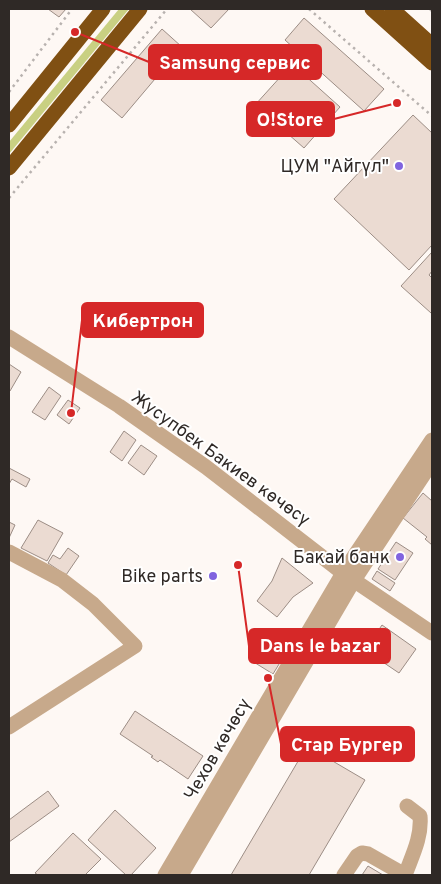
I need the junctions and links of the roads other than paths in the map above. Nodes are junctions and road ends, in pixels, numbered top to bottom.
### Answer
1 (103, 9) edge
2 (140, 9) edge
3 (372, 9) edge
4 (392, 9) edge
5 (432, 45) edge
6 (432, 63) edge
7 (9, 125) edge
8 (9, 168) edge
9 (9, 337) edge
10 (432, 440) edge
11 (432, 462) edge
12 (9, 552) edge
13 (352, 571) junction
14 (432, 633) edge
15 (9, 727) edge
16 (407, 806) dead end
17 (183, 868) edge
18 (344, 875) edge
19 (405, 875) edge

1 - 7 highway
2 - 8 highway
3 - 6 highway
4 - 5 highway
9 - 13 street, Жусупбек Бакиев көчөсү
10 - 13 street, Чехов көчөсү
11 - 13 street, Чехов көчөсү
12 - 15 street
13 - 14 street, Жусупбек Бакиев көчөсү
13 - 17 street, Чехов көчөсү
16 - 19 street
18 - 19 street

